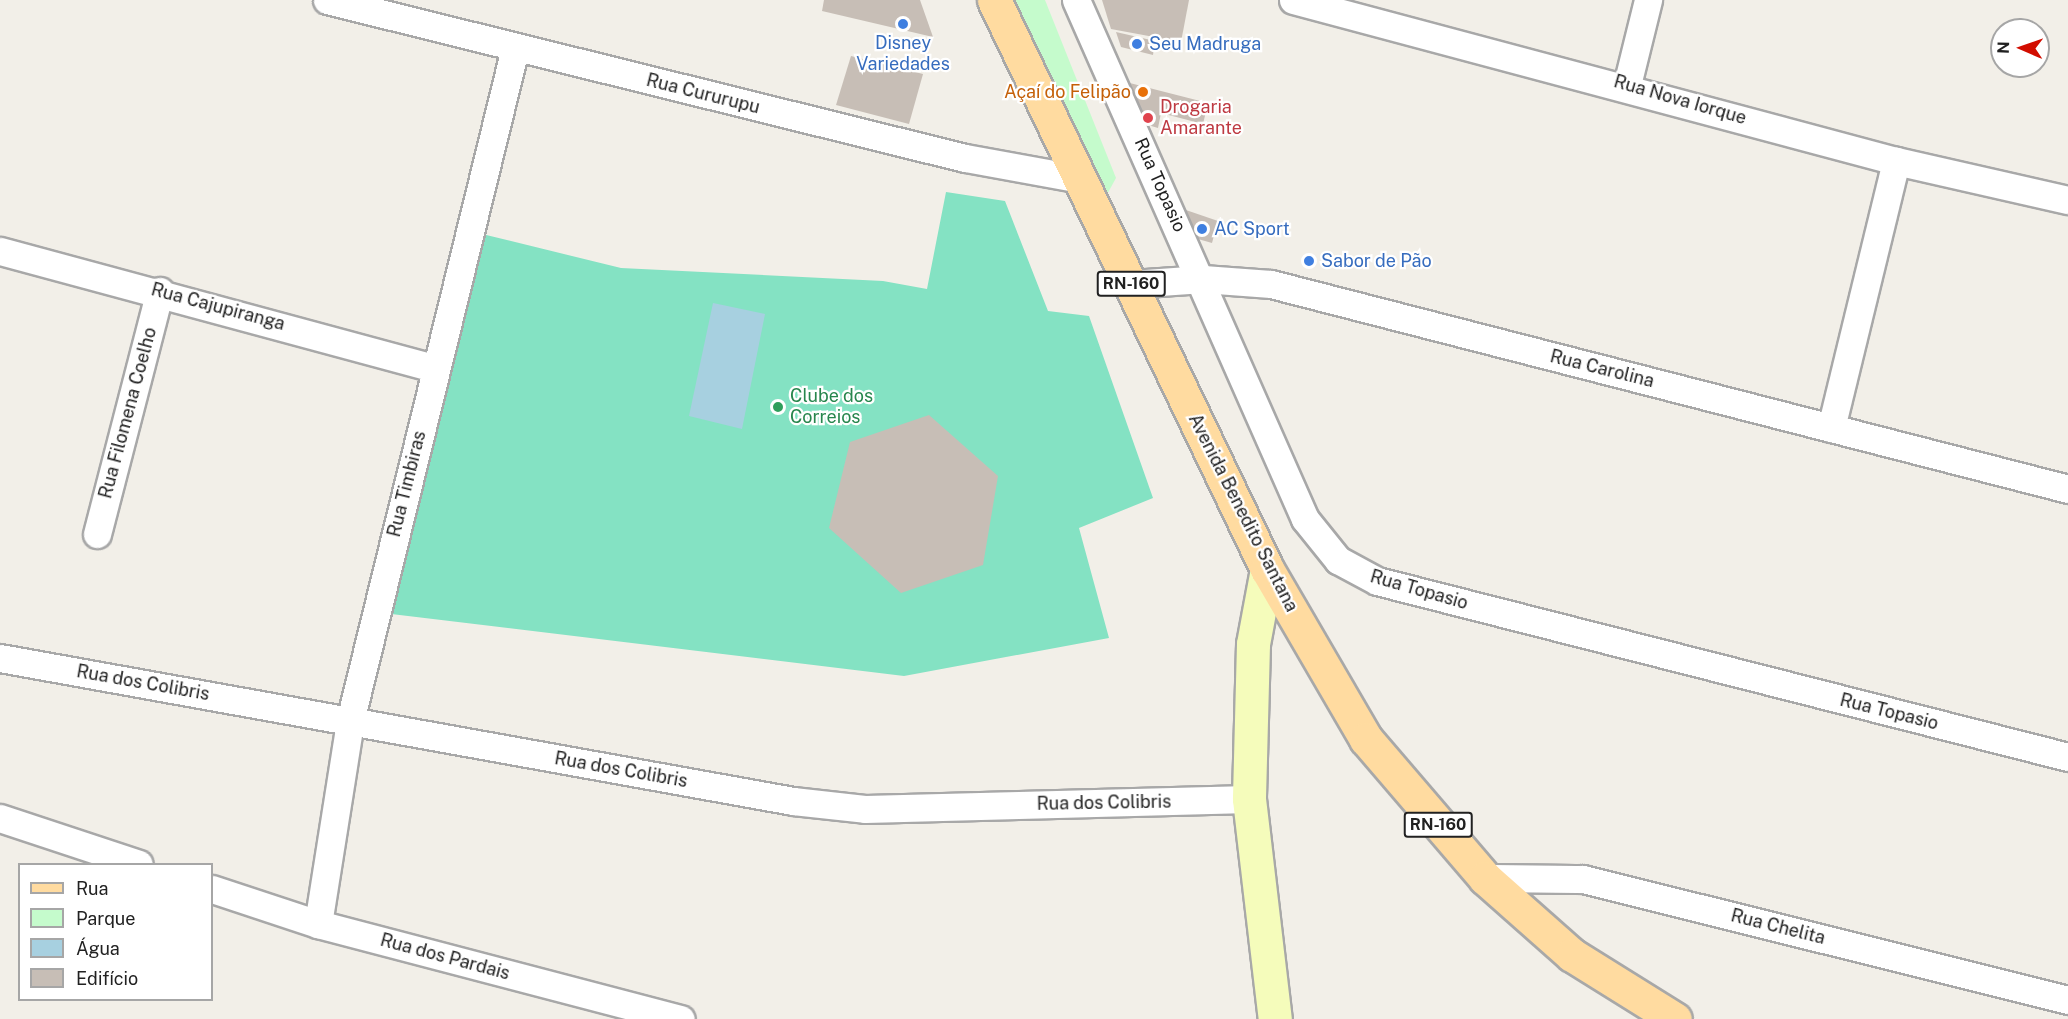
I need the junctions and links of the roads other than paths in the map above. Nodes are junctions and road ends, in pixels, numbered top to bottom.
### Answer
1 (327, 0) edge
2 (994, 0) edge
3 (1076, 0) edge
4 (1293, 0) edge
5 (1648, 0) edge
6 (515, 48) junction
7 (1627, 85) junction
8 (1896, 161) junction
9 (1082, 179) junction
10 (2068, 200) edge
11 (0, 250) edge
12 (1203, 279) junction
13 (1131, 284) junction
14 (160, 291) junction
15 (435, 368) junction
16 (1831, 428) junction
17 (2068, 489) edge
18 (96, 534) dead end
19 (1267, 569) junction
20 (0, 658) edge
21 (350, 720) junction
22 (2068, 758) edge
23 (1249, 799) junction
24 (0, 818) edge
25 (136, 863) edge
26 (1485, 878) junction
27 (213, 889) edge
28 (318, 924) junction
29 (2068, 1000) edge
30 (681, 1019) edge
31 (1275, 1019) edge
32 (1675, 1019) edge

1 - 6 street, Rua Cururupu
2 - 9 main road, Avenida Benedito Santana / RN-160
3 - 12 street, Rua Topasio
4 - 7 street, Rua Nova Iorque
5 - 7 street
6 - 9 street, Rua Cururupu
6 - 15 street, Rua Timbiras
7 - 8 street, Rua Nova Iorque
8 - 10 street, Rua Nova Iorque
8 - 16 street
9 - 13 main road, Avenida Benedito Santana / RN-160
11 - 14 street, Rua Cajupiranga
12 - 13 street, Rua Carolina
12 - 16 street, Rua Carolina
12 - 22 street, Rua Topasio
13 - 19 main road, Avenida Benedito Santana / RN-160
14 - 15 street, Rua Cajupiranga
14 - 18 street, Rua Filomena Coelho
15 - 21 street, Rua Timbiras
16 - 17 street, Rua Carolina
19 - 23 street
19 - 26 main road, Avenida Benedito Santana / RN-160
20 - 21 street, Rua dos Colibris
21 - 23 street, Rua dos Colibris
21 - 28 street, Rua Timbiras
23 - 31 street
24 - 25 street
26 - 29 street, Rua Chelita
26 - 32 main road, Avenida Benedito Santana / RN-160
27 - 28 street, Rua dos Pardais
28 - 30 street, Rua dos Pardais

